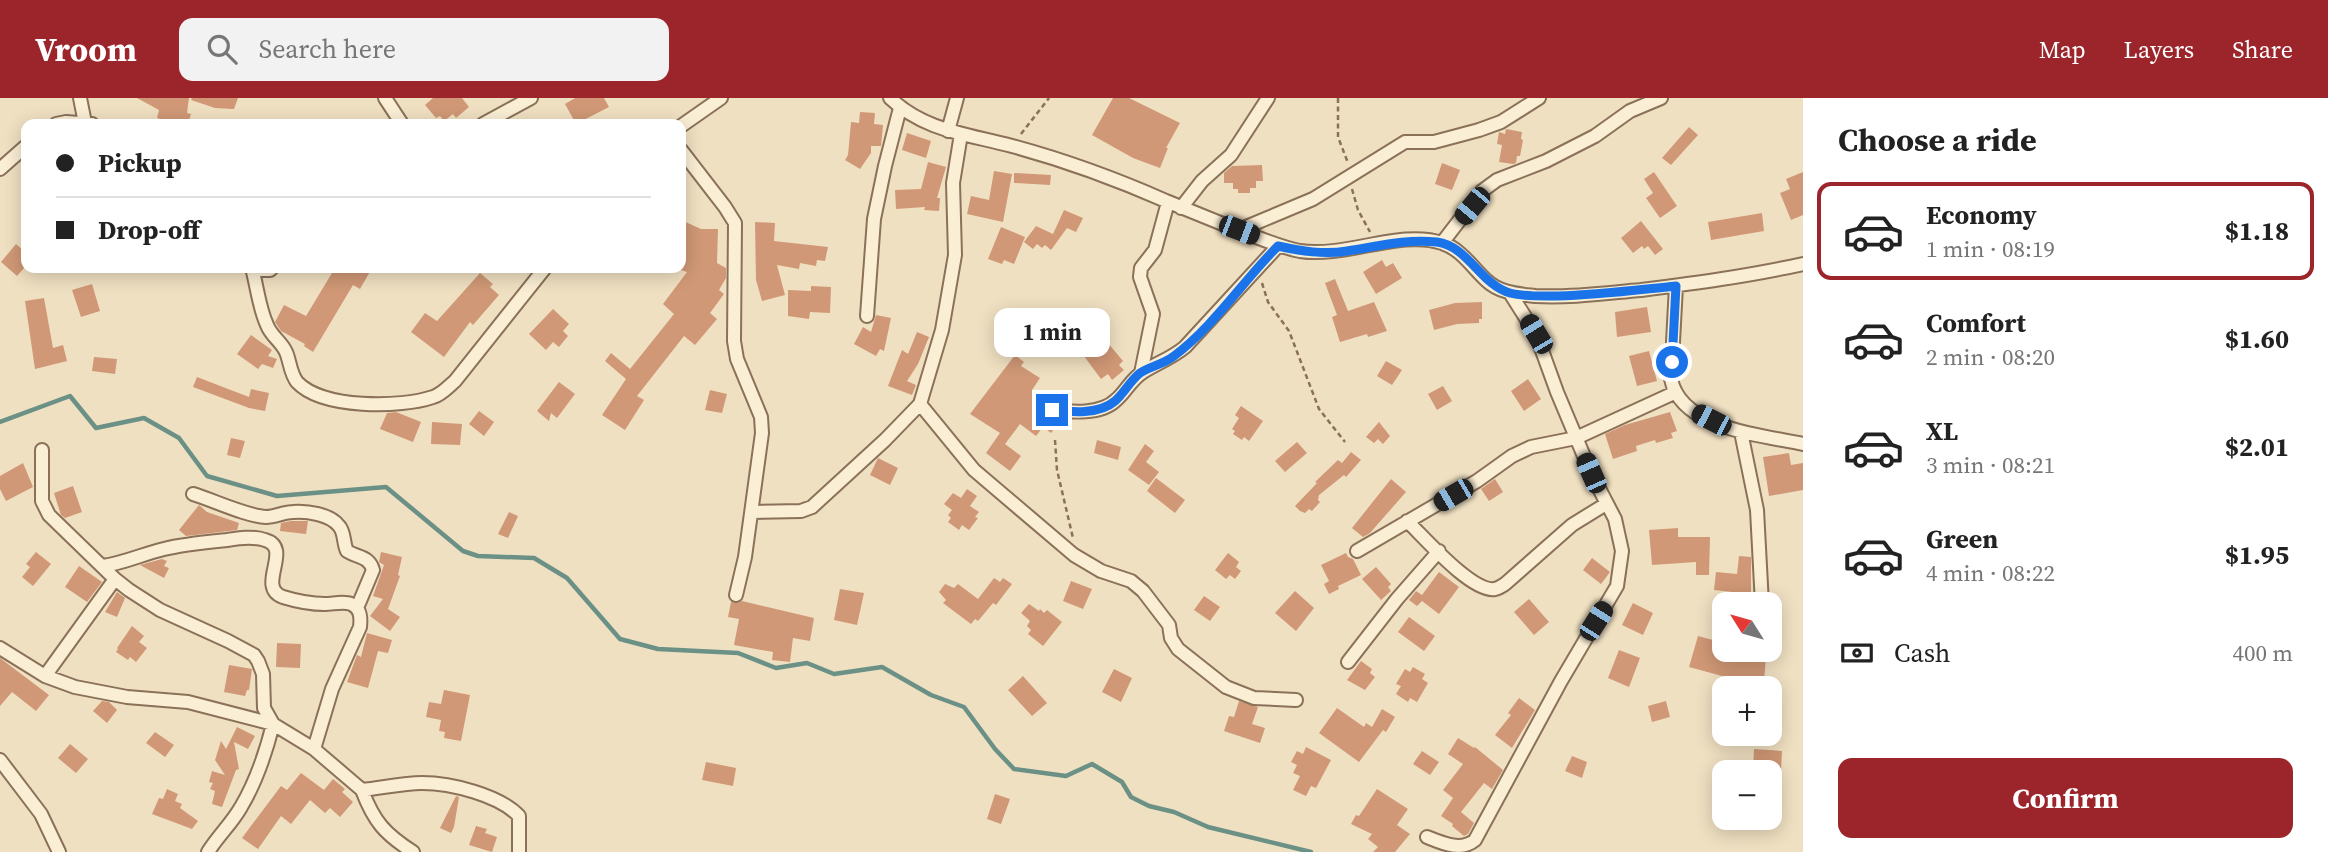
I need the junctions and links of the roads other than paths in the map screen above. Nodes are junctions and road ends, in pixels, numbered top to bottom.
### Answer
1 (80, 98) edge
2 (384, 98) edge
3 (531, 98) edge
4 (721, 98) edge
5 (890, 98) edge
6 (957, 98) edge
7 (1268, 98) edge
8 (1539, 98) edge
9 (1661, 98) edge
10 (900, 108) junction
11 (86, 119) edge
12 (399, 119) edge
13 (492, 119) edge
14 (686, 122) edge
15 (954, 132) junction
16 (21, 150) edge
17 (686, 156) edge
18 (0, 169) edge
19 (1175, 205) junction
20 (1239, 230) junction
21 (1442, 243) junction
22 (1278, 246) junction
23 (1803, 264) edge
24 (253, 273) edge
25 (541, 273) edge
26 (1676, 286) junction
27 (1510, 293) junction
28 (867, 316) dead end
29 (1141, 373) junction
30 (1674, 393) junction
31 (920, 404) junction
32 (1052, 410) dead end
33 (1741, 432) junction
34 (1576, 438) junction
35 (1803, 444) edge
36 (42, 450) dead end
37 (193, 494) dead end
38 (1606, 504) junction
39 (752, 512) junction
40 (1407, 521) junction
41 (1357, 551) dead end
42 (1438, 551) junction
43 (103, 566) junction
44 (115, 579) junction
45 (1761, 592) edge
46 (736, 595) dead end
47 (357, 608) junction
48 (0, 648) edge
49 (1348, 662) dead end
50 (45, 676) junction
51 (1296, 700) dead end
52 (273, 724) junction
53 (314, 749) junction
54 (0, 760) edge
55 (362, 790) junction
56 (1427, 837) dead end
57 (59, 852) edge
58 (208, 852) edge
59 (413, 852) edge
60 (519, 852) edge

1 - 11 street
2 - 12 street
3 - 13 street
4 - 14 street
5 - 10 street
6 - 15 street
7 - 19 street
8 - 20 street
9 - 21 street
10 - 15 street
10 - 28 street
15 - 19 street
15 - 31 street
16 - 18 street
17 - 39 street
19 - 20 street
19 - 29 street
20 - 22 street
21 - 22 street
21 - 27 street
22 - 29 street
23 - 26 street
24 - 25 street
26 - 27 street
26 - 30 street
27 - 34 street
29 - 32 street
30 - 33 street
30 - 34 street
31 - 39 street
31 - 51 street
33 - 35 street
33 - 45 street
34 - 38 street
34 - 40 street
36 - 43 street
37 - 47 street
38 - 42 street
38 - 56 street
39 - 46 street
40 - 41 street
40 - 42 street
42 - 49 street
43 - 44 street
43 - 47 street
44 - 50 street
44 - 52 street
47 - 53 street
48 - 50 street
50 - 52 street
52 - 53 street
52 - 58 street
53 - 55 street
54 - 57 street
55 - 59 street
55 - 60 street

